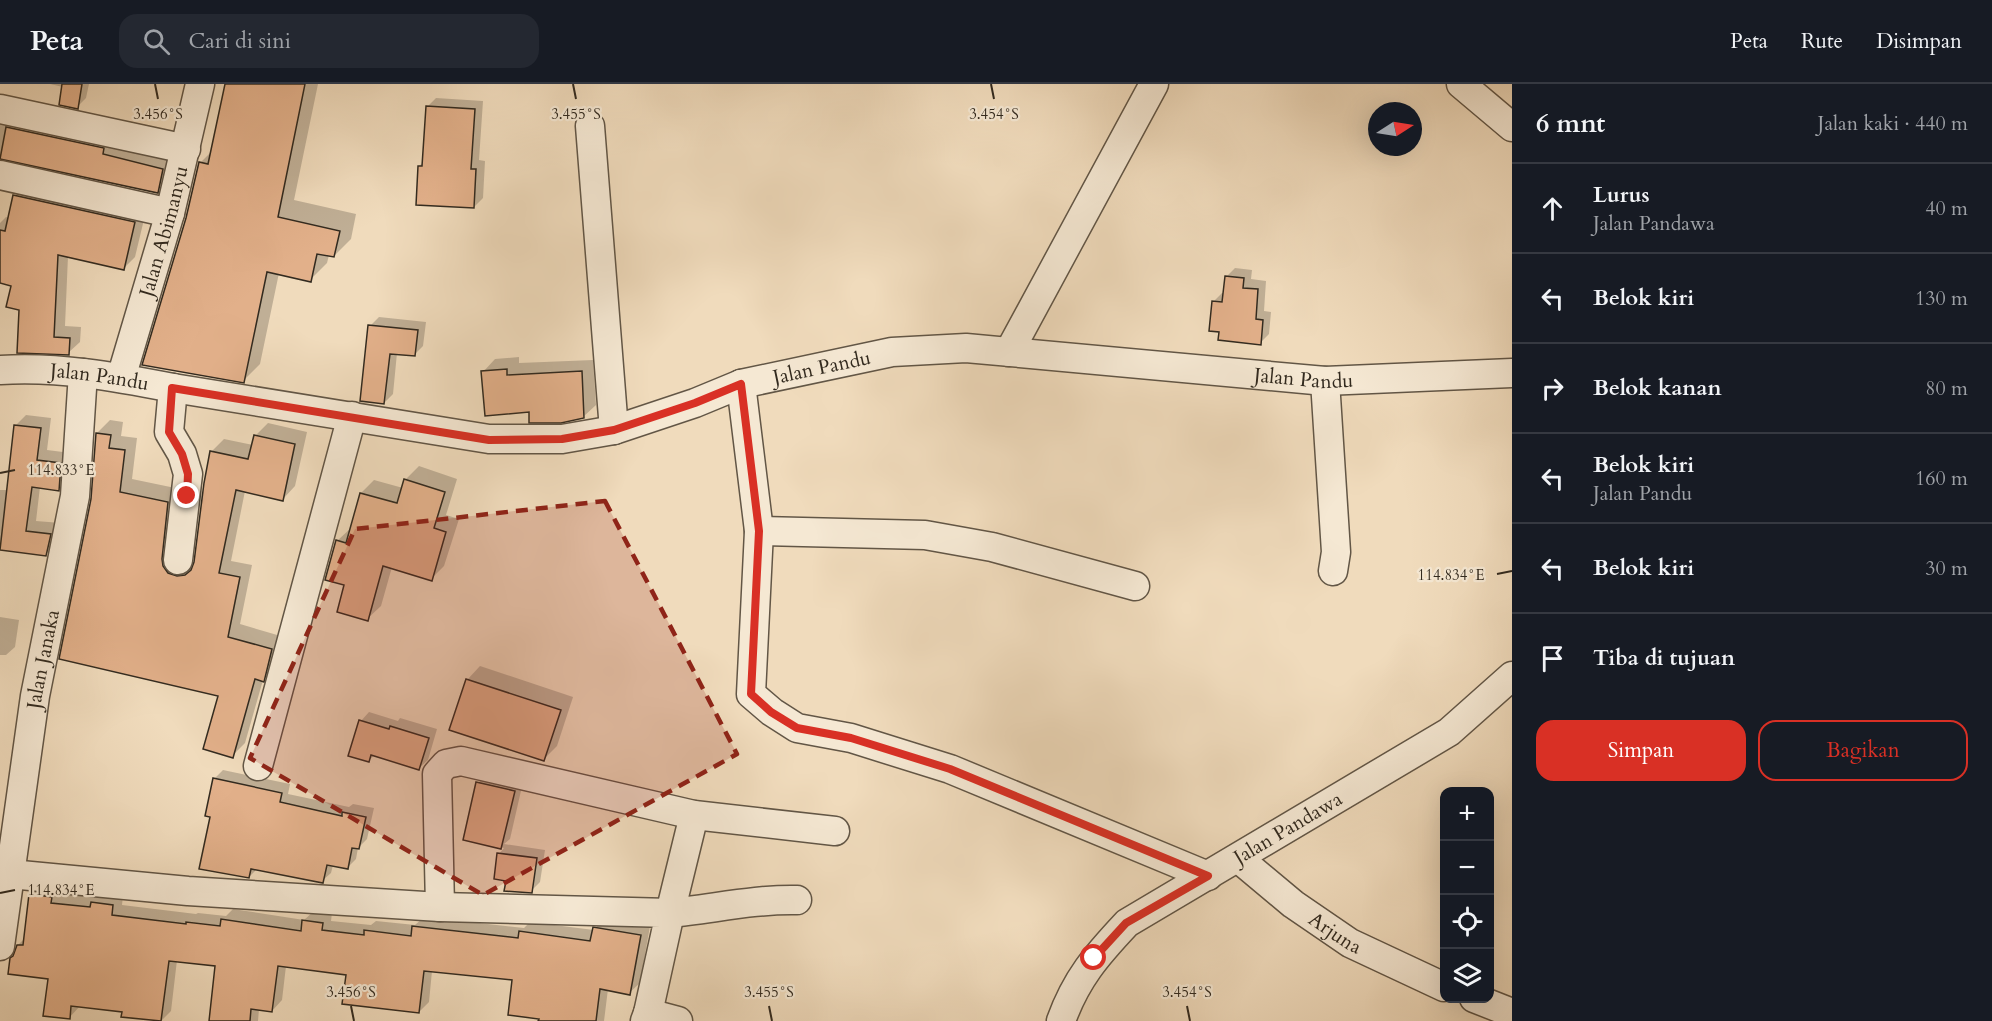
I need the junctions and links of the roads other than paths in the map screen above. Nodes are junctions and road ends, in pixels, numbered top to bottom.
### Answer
1 (201, 84) edge
2 (1154, 84) edge
3 (1461, 84) edge
4 (0, 109) edge
5 (590, 126) dead end
6 (1512, 127) edge
7 (186, 149) junction
8 (0, 175) edge
9 (170, 213) junction
10 (1009, 352) junction
11 (0, 370) edge
12 (83, 373) junction
13 (1512, 373) edge
14 (121, 378) junction
15 (1326, 381) junction
16 (741, 384) junction
17 (172, 388) junction
18 (351, 416) junction
19 (614, 430) junction
20 (759, 531) junction
21 (178, 560) dead end
22 (1333, 571) dead end
23 (1135, 586) dead end
24 (1512, 676) edge
25 (258, 766) dead end
26 (694, 815) junction
27 (835, 831) dead end
28 (1238, 858) junction
29 (10, 874) junction
30 (1208, 876) junction
31 (797, 900) dead end
32 (440, 907) junction
33 (670, 913) junction
34 (0, 946) edge
35 (1440, 985) edge
36 (1485, 1003) edge
37 (1512, 1013) edge
38 (646, 1017) edge
39 (678, 1021) edge
40 (1060, 1021) edge

1 - 7 street, Jalan Abimanyu
2 - 10 street
3 - 6 street
4 - 7 street
5 - 19 street
7 - 9 street, Jalan Abimanyu
8 - 9 street
9 - 14 street, Jalan Abimanyu
10 - 15 street, Jalan Pandu
10 - 16 street, Jalan Pandu
11 - 12 street, Jalan Pandu
12 - 14 street, Jalan Pandu
12 - 29 street, Jalan Janaka
13 - 15 street, Jalan Pandu
14 - 17 street, Jalan Pandu
15 - 22 street
16 - 19 street, Jalan Pandu
16 - 20 street
17 - 18 street, Jalan Pandu
17 - 21 street
18 - 19 street, Jalan Pandu
18 - 25 street
20 - 23 street
20 - 30 street
24 - 28 street, Jalan Pandawa
26 - 27 street
26 - 32 street
26 - 33 street
28 - 30 street, Jalan Pandawa
28 - 35 street, Arjuna
29 - 32 street
29 - 34 street, Jalan Janaka
30 - 40 street, Jalan Pandawa
31 - 33 street
32 - 33 street
33 - 38 street
36 - 37 street
38 - 39 street

